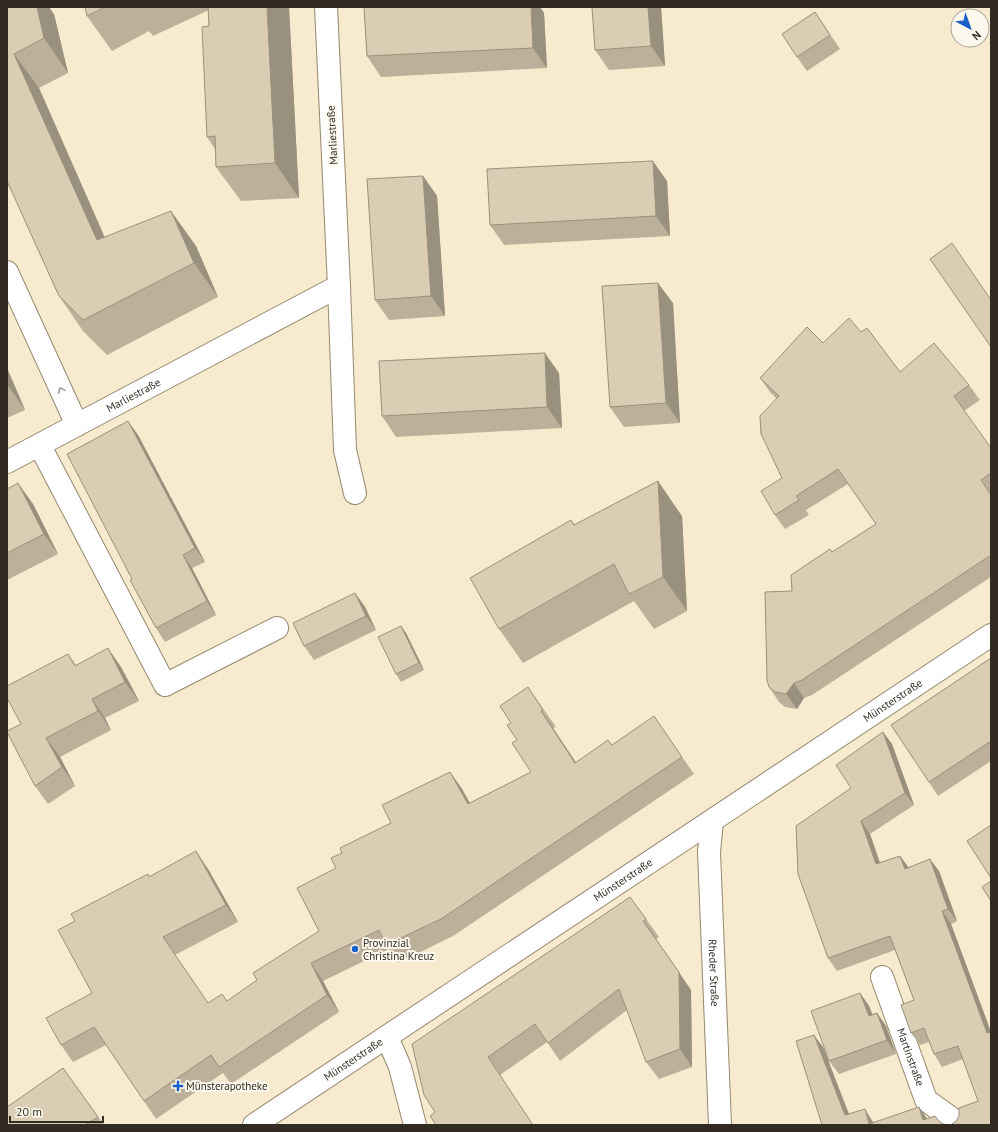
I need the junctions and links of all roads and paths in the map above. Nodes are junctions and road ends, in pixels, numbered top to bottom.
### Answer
1 (326, 7) edge
2 (7, 272) edge
3 (339, 286) junction
4 (77, 426) junction
5 (40, 446) junction
6 (7, 462) edge
7 (355, 493) dead end
8 (277, 628) dead end
9 (991, 635) edge
10 (712, 821) junction
11 (882, 977) dead end
12 (387, 1037) junction
13 (254, 1125) edge
14 (415, 1125) edge
15 (720, 1125) edge
16 (956, 1125) edge

1 - 3 street, Marliestraße
4 -> 2 street
3 - 4 street, Marliestraße
3 - 7 street, Marliestraße
4 - 5 street, Marliestraße
5 - 6 street, Marliestraße
5 - 8 street
9 - 10 street, Münsterstraße
10 - 12 street, Münsterstraße
10 - 15 street, Rheder Straße
11 - 16 street, Martinstraße
12 - 13 street, Münsterstraße
12 - 14 street

